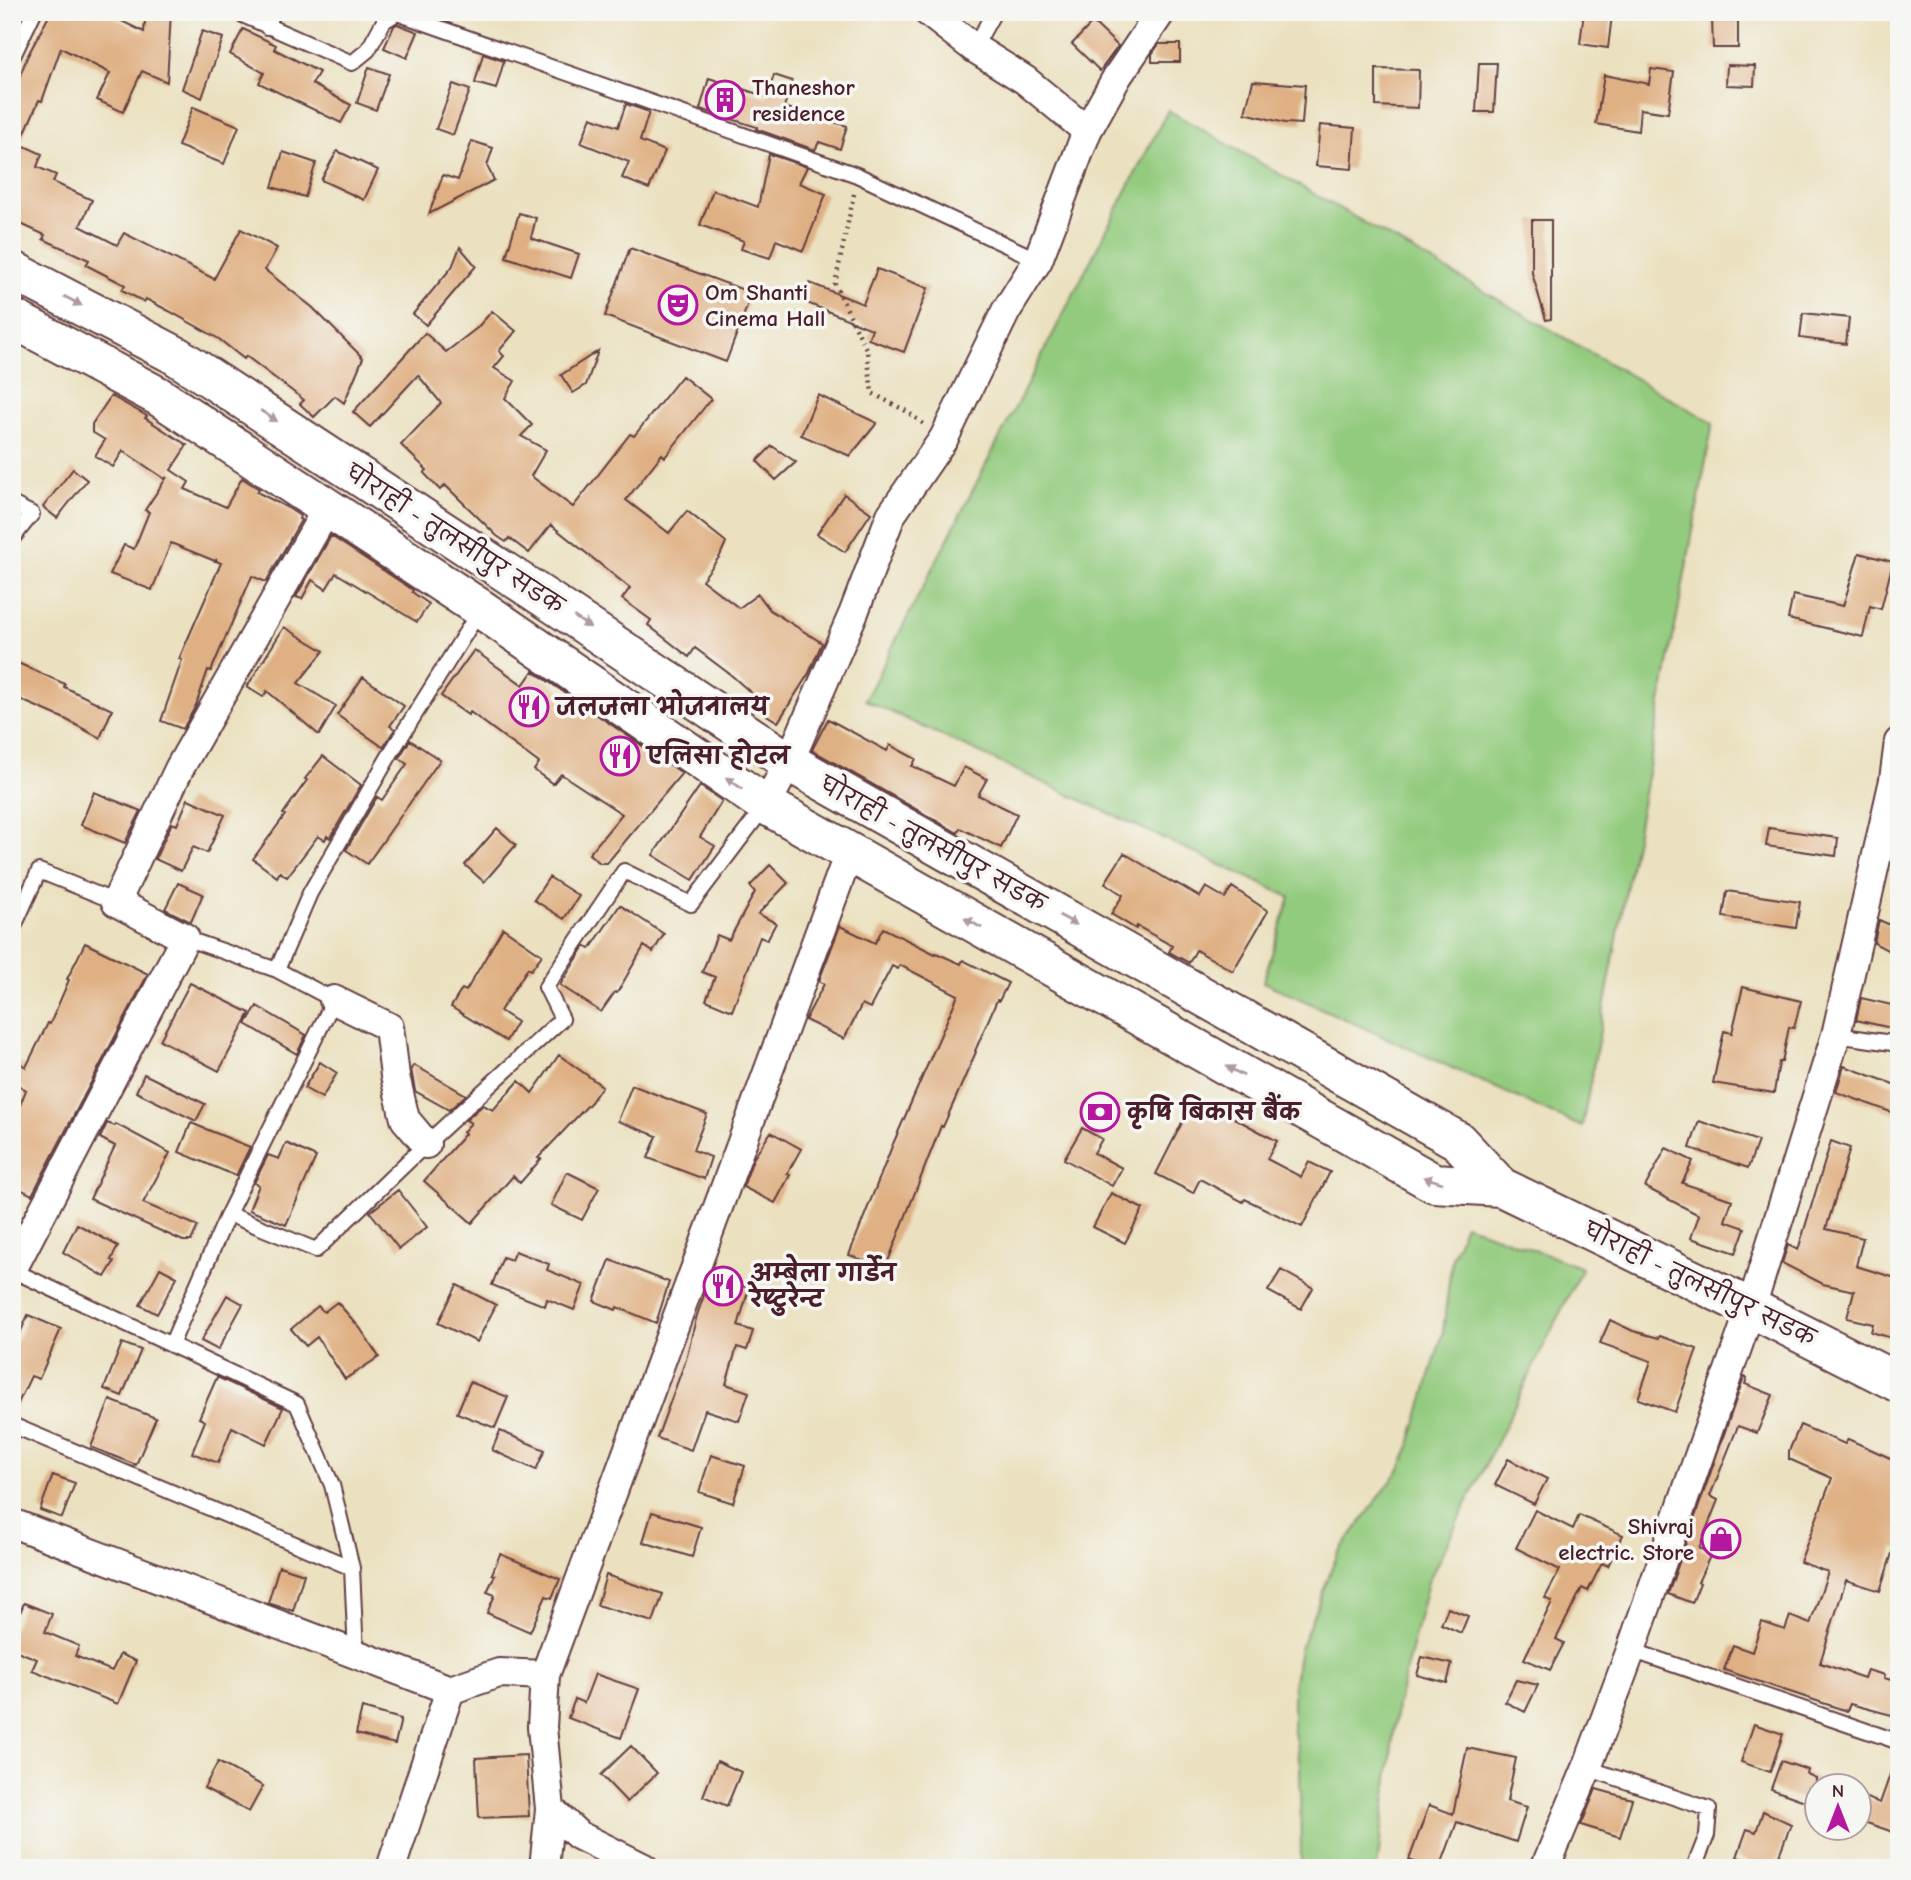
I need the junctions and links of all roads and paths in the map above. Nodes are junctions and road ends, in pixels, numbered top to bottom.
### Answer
1 (34, 12) edge
2 (236, 12) edge
3 (273, 12) edge
4 (928, 12) edge
5 (994, 12) edge
6 (1161, 12) edge
7 (267, 27) junction
8 (974, 48) junction
9 (12, 58) edge
10 (1087, 131) junction
11 (857, 176) junction
12 (1038, 260) junction
13 (12, 270) edge
14 (12, 318) edge
15 (944, 438) junction
16 (12, 504) edge
17 (328, 507) junction
18 (12, 539) edge
19 (481, 609) junction
20 (1899, 742) edge
21 (789, 762) junction
22 (766, 805) junction
23 (849, 853) junction
24 (116, 902) junction
25 (12, 931) edge
26 (185, 938) junction
27 (277, 970) junction
28 (334, 1000) junction
29 (1836, 1035) junction
30 (1899, 1044) edge
31 (426, 1144) junction
32 (1501, 1187) junction
33 (228, 1214) junction
34 (12, 1270) edge
35 (1751, 1308) junction
36 (171, 1345) junction
37 (1899, 1382) edge
38 (12, 1425) edge
39 (12, 1523) edge
40 (352, 1568) junction
41 (1631, 1650) junction
42 (356, 1654) junction
43 (545, 1675) junction
44 (450, 1690) junction
45 (1899, 1742) edge
46 (1587, 1768) junction
47 (550, 1809) junction
48 (391, 1868) edge
49 (544, 1868) edge
50 (644, 1868) edge
51 (1545, 1868) edge
52 (1695, 1868) edge

1 - 9 lane
2 - 7 lane
3 - 7 lane
4 - 8 street
5 - 8 lane
6 - 10 street
7 - 11 lane
8 - 10 street
10 - 12 street
11 - 12 lane
11 - 15 path
12 - 15 street
13 -> 21 main road, घोराही - तुलसीपुर सडक
14 - 17 main road, घोराही - तुलसीपुर सडक
15 - 21 street
16 - 18 lane
17 - 19 main road, घोराही - तुलसीपुर सडक
17 - 24 street
22 -> 19 main road, घोराही - तुलसीपुर सडक
19 - 27 lane
20 - 29 street
21 - 22 street
21 -> 32 main road, घोराही - तुलसीपुर सडक
22 - 23 main road, घोराही - तुलसीपुर सडक
22 - 31 lane
32 -> 23 main road, घोराही - तुलसीपुर सडक
23 - 43 street
24 - 25 lane
24 - 26 street
26 - 27 lane
26 - 34 street
27 - 28 lane
28 - 31 street
28 - 33 lane
29 - 30 lane
29 - 35 street
31 - 33 lane
32 - 35 main road, घोराही - तुलसीपुर सडक
33 - 36 lane
34 - 36 lane
35 - 37 main road, घोराही - तुलसीपुर सडक
35 - 41 street
36 - 40 lane
38 - 40 lane
39 - 42 street
40 - 42 lane
41 - 45 lane
41 - 46 street
42 - 44 street
43 - 44 street
43 - 47 street
44 - 48 street
46 - 51 street
46 - 52 lane
47 - 49 street
47 - 50 street

